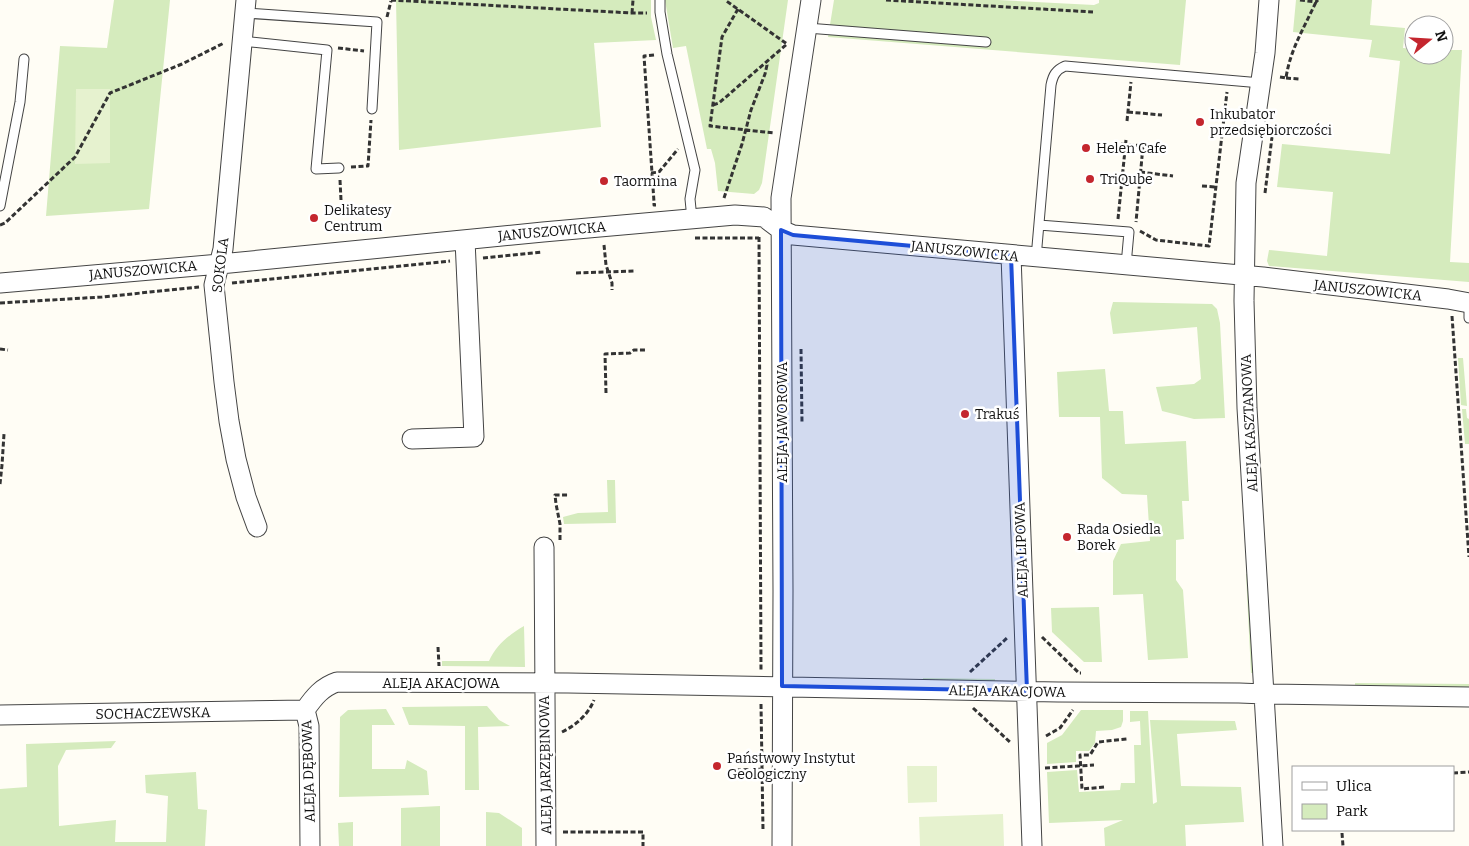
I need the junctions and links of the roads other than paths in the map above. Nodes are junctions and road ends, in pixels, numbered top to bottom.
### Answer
1 (660, 0) edge
2 (811, 0) edge
3 (1269, 0) edge
4 (245, 6) edge
5 (807, 28) junction
6 (242, 42) junction
7 (986, 42) dead end
8 (24, 58) dead end
9 (1270, 84) junction
10 (372, 109) road end
11 (339, 168) road end
12 (0, 206) edge
13 (692, 218) junction
14 (1039, 225) junction
15 (781, 230) junction
16 (465, 240) junction
17 (1012, 255) junction
18 (1036, 258) junction
19 (220, 264) junction
20 (1126, 265) junction
21 (1244, 276) junction
22 (0, 283) edge
23 (1469, 303) edge
24 (1469, 307) edge
25 (1469, 318) edge
26 (412, 439) dead end
27 (257, 527) dead end
28 (552, 547) road end
29 (337, 682) joint
30 (544, 683) junction
31 (782, 686) junction
32 (1026, 691) junction
33 (1264, 694) junction
34 (1469, 697) edge
35 (305, 710) junction
36 (0, 715) edge
37 (310, 846) edge
38 (546, 846) edge
39 (782, 846) edge
40 (1032, 846) edge
41 (1273, 846) edge

1 - 13 lane
2 - 5 street, ALEJA JAWOROWA
3 - 9 street, ALEJA KASZTANOWA
4 - 6 street, SOKOLA
4 - 10 lane
5 - 7 lane
5 - 15 street, ALEJA JAWOROWA
6 - 11 lane
6 - 19 street, SOKOLA
8 - 12 lane
9 - 14 lane
9 - 21 street, ALEJA KASZTANOWA
13 - 15 street, JANUSZOWICKA
13 - 16 street, JANUSZOWICKA
14 - 18 lane
14 - 20 lane
15 - 17 street, JANUSZOWICKA
15 - 31 street, ALEJA JAWOROWA
16 - 19 street, JANUSZOWICKA
16 - 26 street
17 - 18 street, JANUSZOWICKA
17 - 32 street, ALEJA LIPOWA
18 - 20 street, JANUSZOWICKA
19 - 22 street, JANUSZOWICKA
19 - 27 street, SOKOLA
20 - 21 street, JANUSZOWICKA
21 - 23 street, JANUSZOWICKA
21 - 33 street, ALEJA KASZTANOWA
24 - 25 lane
28 - 30 street
29 - 30 street, ALEJA AKACJOWA
29 - 35 street, ALEJA DĘBOWA
30 - 31 street, ALEJA AKACJOWA
30 - 38 street, ALEJA JARZĘBINOWA
31 - 32 street, ALEJA AKACJOWA
31 - 39 street, ALEJA JAWOROWA
32 - 33 street, ALEJA AKACJOWA
32 - 40 street, ALEJA LIPOWA
33 - 34 street, ALEJA AKACJOWA
33 - 41 street, ALEJA KASZTANOWA
35 - 36 street, SOCHACZEWSKA
35 - 37 street, ALEJA DĘBOWA

